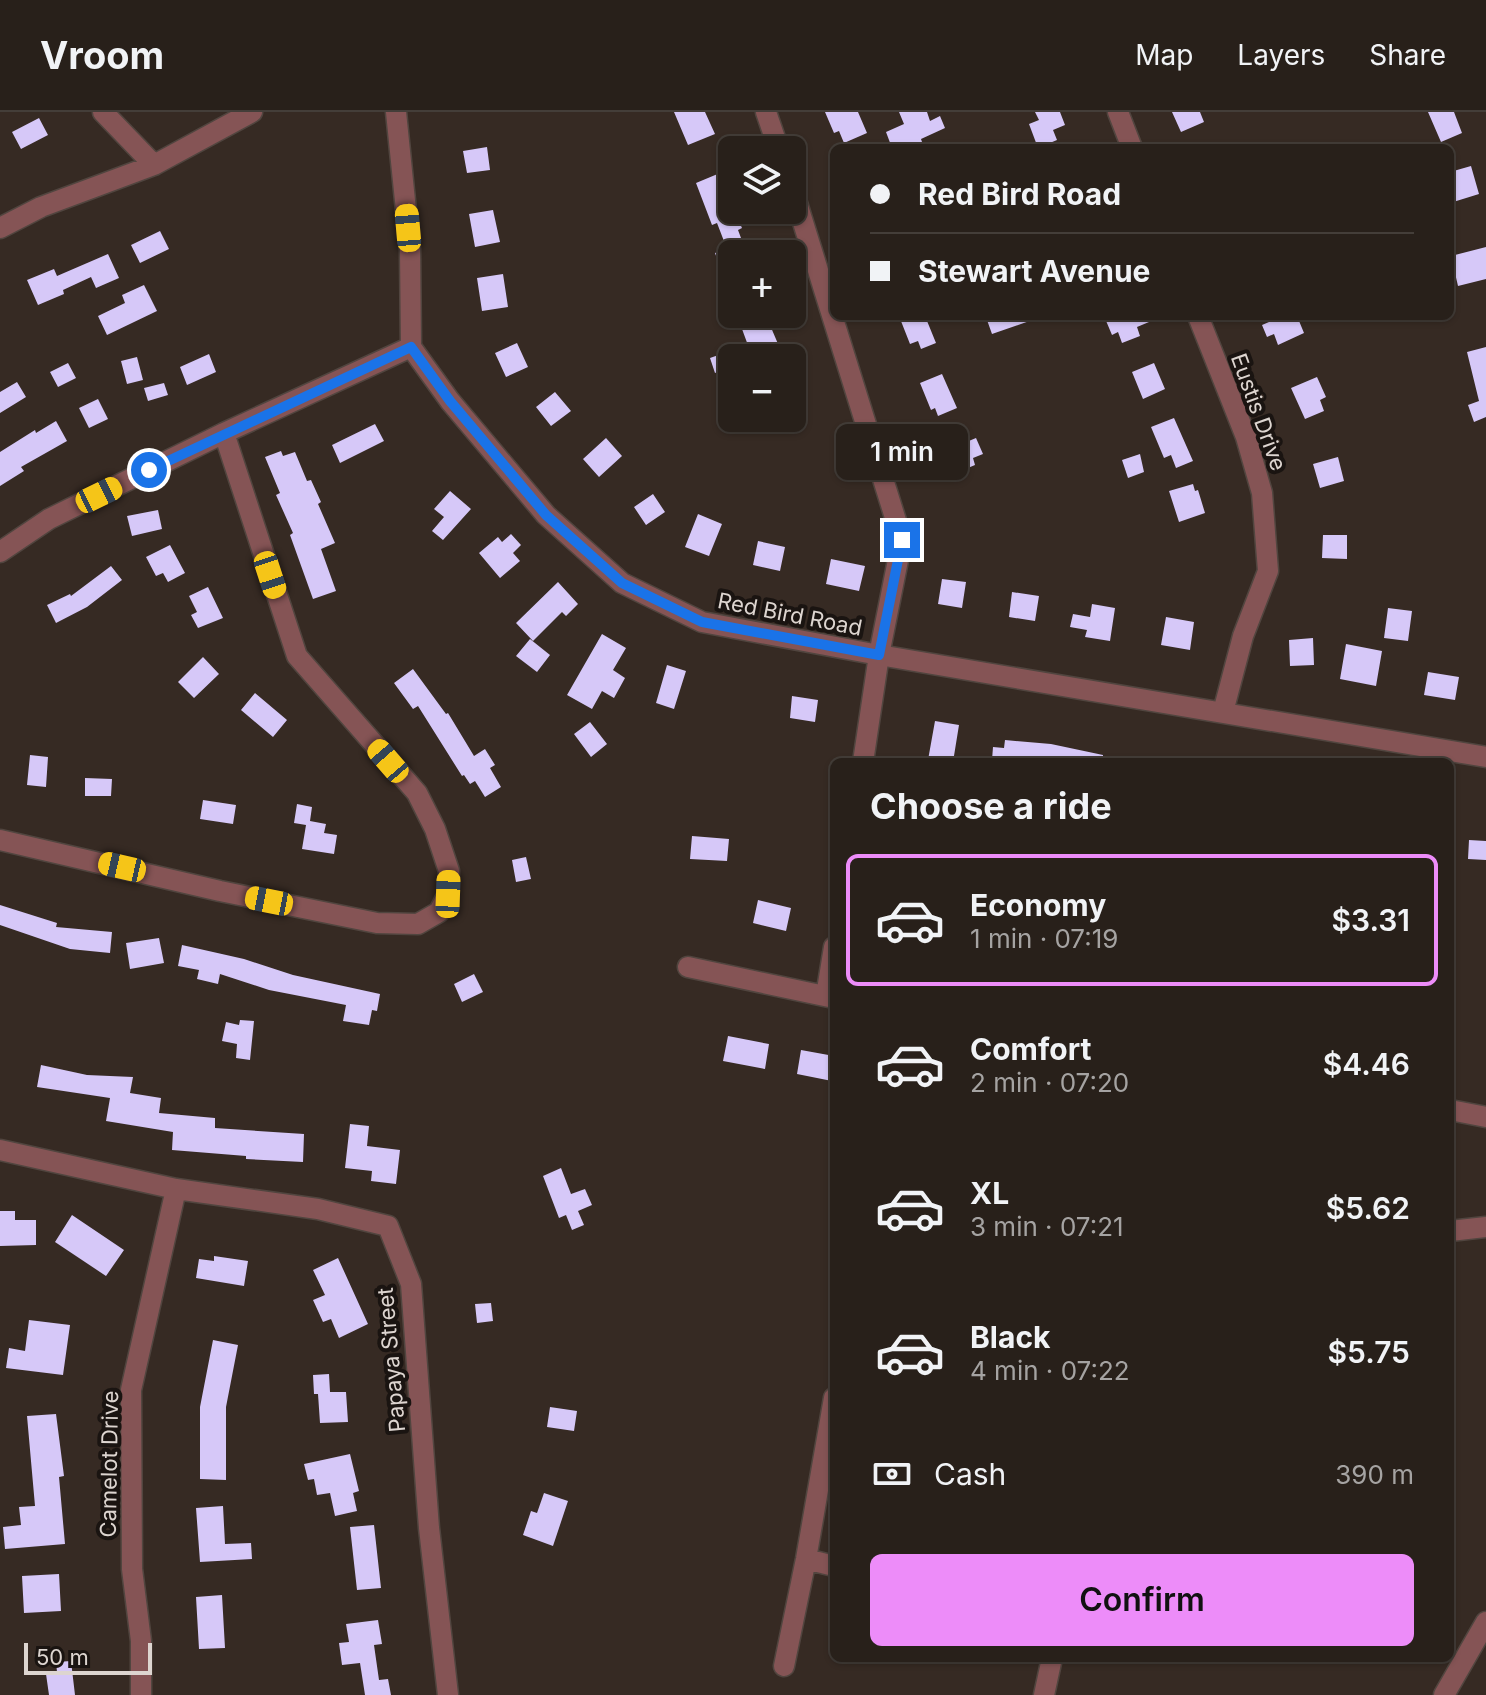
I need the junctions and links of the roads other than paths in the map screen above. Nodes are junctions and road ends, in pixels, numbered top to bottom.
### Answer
1 (103, 112) edge
2 (252, 112) edge
3 (396, 112) edge
4 (766, 112) edge
5 (1118, 112) edge
6 (774, 136) edge
7 (1130, 144) edge
8 (154, 165) junction
9 (804, 224) edge
10 (0, 228) edge
11 (830, 309) edge
12 (833, 320) edge
13 (1200, 320) edge
14 (411, 347) junction
15 (224, 433) junction
16 (0, 552) edge
17 (879, 655) junction
18 (1223, 712) junction
19 (1486, 757) edge
20 (864, 758) edge
21 (0, 840) edge
22 (688, 967) dead end
23 (830, 997) edge
24 (1454, 1111) edge
25 (1486, 1117) edge
26 (0, 1150) edge
27 (176, 1189) junction
28 (1486, 1227) edge
29 (1454, 1230) edge
30 (830, 1421) edge
31 (806, 1559) junction
32 (830, 1565) edge
33 (1486, 1622) edge
34 (1051, 1662) edge
35 (784, 1666) dead end
36 (141, 1695) edge
37 (448, 1695) edge
38 (1044, 1695) edge
39 (1444, 1695) edge

1 - 8 street
2 - 8 street
3 - 14 street
4 - 6 street
5 - 7 street
8 - 10 street
9 - 11 street
12 - 17 street
13 - 18 street, Eustis Drive
14 - 15 street
14 - 17 street, Red Bird Road
15 - 16 street
15 - 21 street
17 - 18 street, Red Bird Road
17 - 20 street
18 - 19 street, Red Bird Road
22 - 23 street
24 - 25 street
26 - 27 street, Papaya Street
27 - 36 street, Camelot Drive
27 - 37 street, Papaya Street
28 - 29 street
30 - 31 street
31 - 32 street
31 - 35 street
33 - 39 street
34 - 38 street

